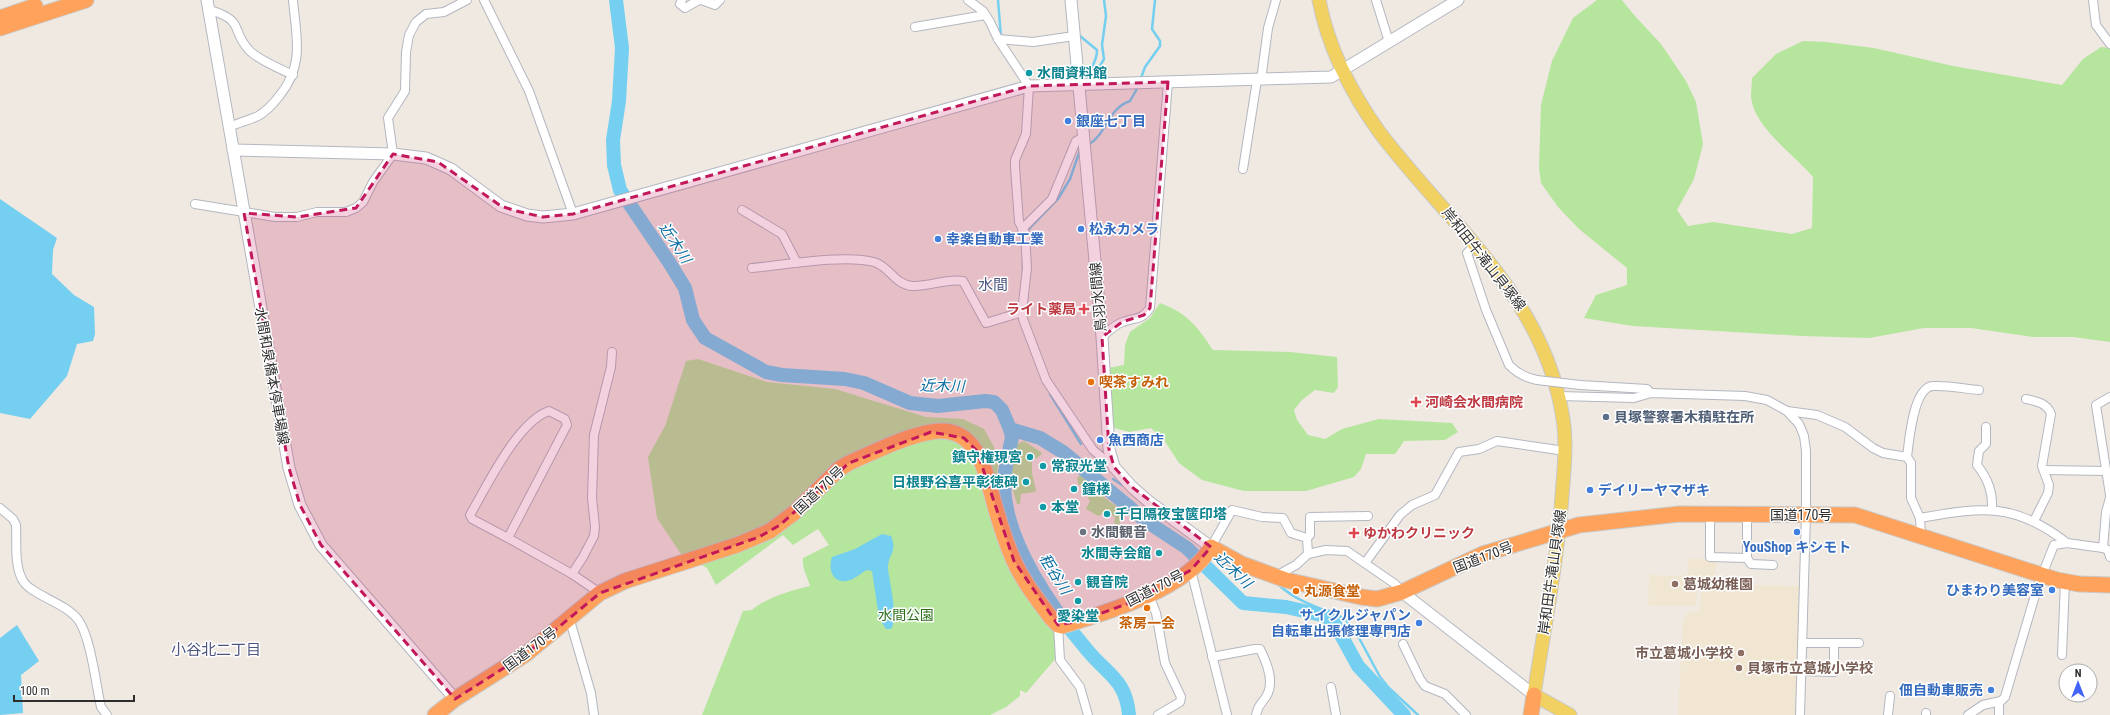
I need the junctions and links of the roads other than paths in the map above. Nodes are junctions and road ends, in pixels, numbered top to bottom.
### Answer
1 (55, 0) edge
2 (86, 0) edge
3 (293, 0) edge
4 (467, 0) edge
5 (484, 0) edge
6 (682, 0) edge
7 (700, 0) edge
8 (720, 0) edge
9 (968, 0) edge
10 (1071, 0) edge
11 (1276, 0) edge
12 (1319, 0) edge
13 (1376, 0) edge
14 (1458, 0) edge
15 (2092, 0) edge
16 (208, 5) edge
17 (985, 15) junction
18 (0, 18) edge
19 (915, 27) dead end
20 (0, 28) edge
21 (1074, 36) junction
22 (998, 39) junction
23 (1389, 42) junction
24 (2110, 44) edge
25 (1343, 71) junction
26 (293, 75) junction
27 (1259, 80) junction
28 (1168, 82) junction
29 (1079, 84) junction
30 (1029, 86) junction
31 (229, 127) junction
32 (1084, 137) junction
33 (234, 150) junction
34 (393, 154) junction
35 (1243, 169) dead end
36 (195, 204) dead end
37 (742, 210) dead end
38 (244, 213) junction
39 (573, 214) junction
40 (1022, 229) junction
41 (1475, 245) junction
42 (797, 263) junction
43 (752, 268) dead end
44 (1022, 312) junction
45 (1102, 337) junction
46 (612, 352) dead end
47 (1979, 390) dead end
48 (1651, 393) junction
49 (1559, 396) junction
50 (2110, 397) edge
51 (2026, 399) dead end
52 (1787, 411) junction
53 (1986, 427) dead end
54 (1565, 451) junction
55 (1907, 457) junction
56 (2107, 460) edge
57 (1114, 467) junction
58 (2044, 470) junction
59 (2106, 471) junction
60 (2110, 495) edge
61 (2110, 498) edge
62 (0, 508) edge
63 (1992, 510) junction
64 (1710, 514) junction
65 (1747, 514) junction
66 (1806, 515) junction
67 (1368, 516) dead end
68 (1920, 518) junction
69 (2034, 521) junction
70 (1559, 531) junction
71 (1921, 535) junction
72 (508, 538) junction
73 (1307, 538) junction
74 (2067, 543) junction
75 (2103, 548) junction
76 (1209, 550) junction
77 (1308, 554) junction
78 (1747, 558) junction
79 (2110, 558) edge
80 (1365, 563) junction
81 (1773, 565) dead end
82 (1193, 568) junction
83 (572, 574) junction
84 (2041, 575) junction
85 (1275, 577) junction
86 (2065, 582) junction
87 (2110, 585) edge
88 (600, 592) junction
89 (1402, 592) junction
90 (1149, 595) junction
91 (570, 617) junction
92 (1060, 626) junction
93 (1802, 642) junction
94 (1834, 643) junction
95 (1859, 643) dead end
96 (1403, 644) dead end
97 (2062, 655) dead end
98 (1212, 657) junction
99 (1801, 671) junction
100 (1331, 688) dead end
101 (1534, 695) junction
102 (1890, 696) dead end
103 (455, 699) junction
104 (1999, 702) junction
105 (107, 715) edge
106 (435, 715) edge
107 (594, 715) edge
108 (1088, 715) edge
109 (1158, 715) edge
110 (1227, 715) edge
111 (1256, 715) edge
112 (1336, 715) edge
113 (1466, 715) edge
114 (1530, 715) edge
115 (1570, 715) edge
116 (1800, 715) edge
117 (1888, 715) edge
118 (1968, 715) edge
119 (1999, 715) edge

1 - 18 highway
2 - 20 highway
3 - 26 street
4 - 34 street
5 - 39 street
6 - 7 street
7 - 8 street
9 - 17 street
10 - 21 street, 鳥羽水間線
11 - 27 street
12 - 25 main road, 岸和田牛滝山貝塚線
13 - 23 street
14 - 23 street
15 - 24 street
16 - 26 street
16 - 31 street, 水間和泉橋本停車場線
17 - 19 street
17 - 22 street
21 - 22 street
21 - 29 street, 鳥羽水間線
22 - 30 street
23 - 25 street
25 - 27 street
25 - 41 main road, 岸和田牛滝山貝塚線
26 - 31 street
27 - 28 street
27 - 35 street
28 - 29 street
28 - 45 street
29 - 30 street
29 - 32 street, 鳥羽水間線
30 - 39 street
30 - 40 street
31 - 33 street, 水間和泉橋本停車場線
32 - 40 street
32 - 45 street, 鳥羽水間線
33 - 34 street
33 - 38 street, 水間和泉橋本停車場線
34 - 38 street
34 - 39 street
36 - 38 street
37 - 42 street
38 - 103 street, 水間和泉橋本停車場線
40 - 44 street
41 - 48 street, bridge
41 - 49 main road, 岸和田牛滝山貝塚線
42 - 43 street
42 - 44 street
44 - 57 street
45 - 57 street, 鳥羽水間線
46 - 83 street
47 - 55 street
48 - 49 street
48 - 52 street
49 - 54 main road, 岸和田牛滝山貝塚線
50 - 56 street
51 - 58 street
52 - 55 street
52 - 66 street
53 - 63 street
54 - 70 main road, 岸和田牛滝山貝塚線
54 - 80 street
55 - 68 street
56 - 59 street
57 - 76 street, 鳥羽水間線
58 - 59 street
58 - 69 street
59 - 60 street
61 - 75 street
62 - 105 street
63 - 68 street
63 - 69 street
64 - 65 highway, 国道170号
64 - 70 highway, 国道170号
64 - 78 street
65 - 66 highway, 国道170号
65 - 78 street
66 - 71 highway, 国道170号
66 - 93 street
67 - 73 street
68 - 71 street
69 - 74 street
70 - 89 highway, 国道170号
70 - 101 main road, 岸和田牛滝山貝塚線
71 - 84 highway, 国道170号
72 - 72 street
72 - 83 street
73 - 76 street
73 - 77 street
74 - 75 street
74 - 84 street
75 - 79 street
76 - 82 highway, 国道170号
76 - 85 highway, 国道170号
77 - 80 street
77 - 85 street
78 - 81 street
80 - 89 street
82 - 90 highway, 国道170号
82 - 98 street
83 - 88 street
84 - 86 highway, 国道170号
84 - 104 street
85 - 89 highway, 国道170号
86 - 87 highway, 国道170号
86 - 97 street
88 - 91 highway, 国道170号
88 - 92 highway, 国道170号
89 - 101 street
90 - 92 highway, 国道170号
90 - 109 street
91 - 103 highway, 国道170号
91 - 107 street
92 - 108 street
93 - 94 street
93 - 99 street
94 - 95 street
94 - 99 street
96 - 113 street
98 - 110 street
98 - 111 street
99 - 116 street
100 - 112 street
101 - 114 highway
101 - 115 main road
102 - 117 street
103 - 106 highway, 国道170号
104 - 118 street
104 - 119 street

